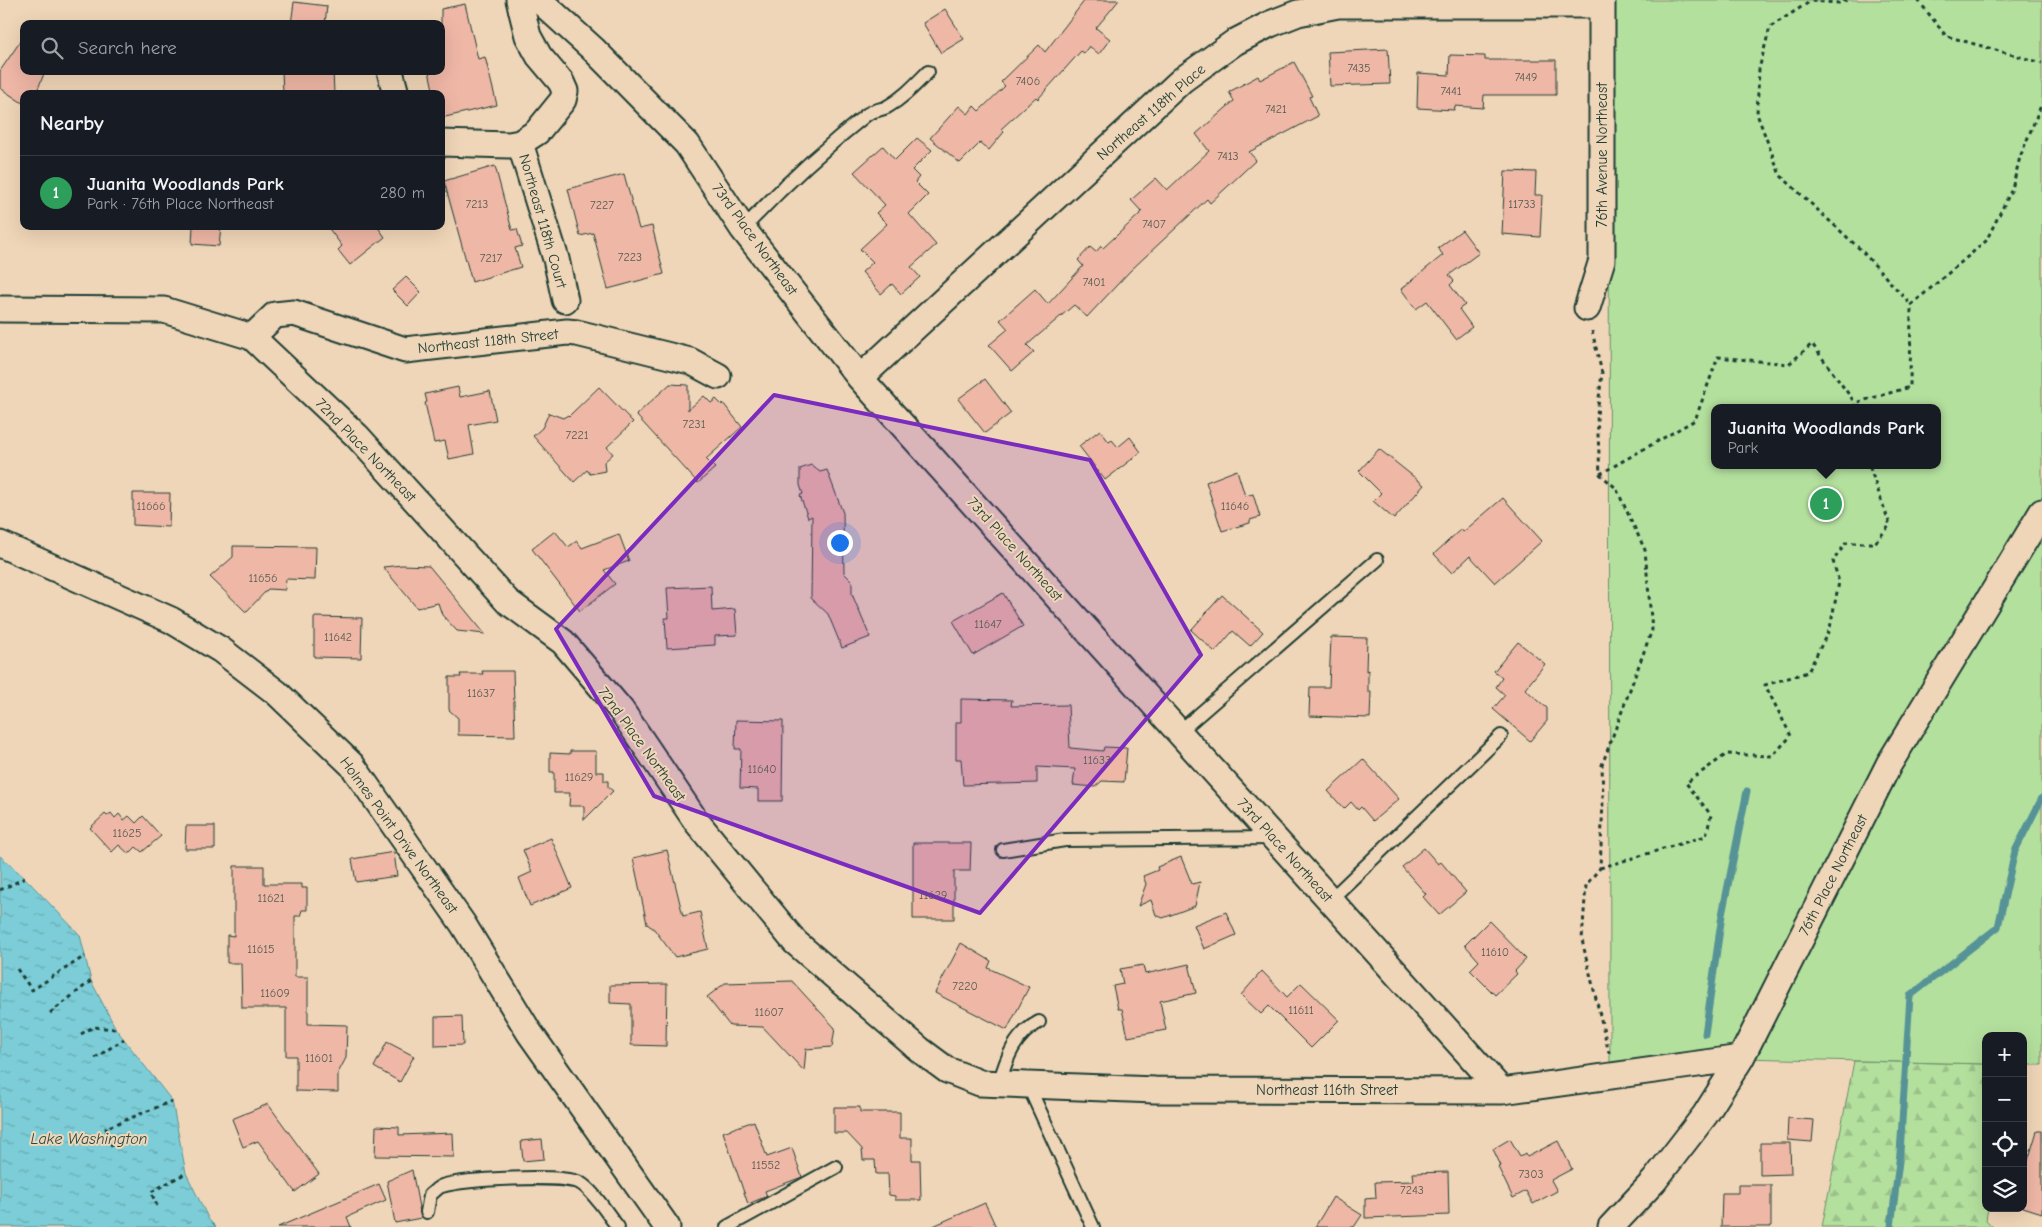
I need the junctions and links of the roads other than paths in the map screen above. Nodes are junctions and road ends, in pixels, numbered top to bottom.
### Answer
1 (519, 0) edge
2 (540, 0) edge
3 (1602, 3) edge
4 (928, 72) dead end
5 (391, 75) edge
6 (395, 90) edge
7 (445, 143) edge
8 (520, 143) junction
9 (744, 229) junction
10 (564, 300) dead end
11 (1587, 308) road end
12 (0, 309) edge
13 (252, 338) junction
14 (718, 376) dead end
15 (860, 378) junction
16 (2042, 512) edge
17 (0, 544) edge
18 (1377, 560) dead end
19 (1179, 732) junction
20 (1501, 736) dead end
21 (1275, 838) junction
22 (1003, 850) dead end
23 (1330, 900) junction
24 (1039, 1022) dead end
25 (920, 1050) joint
26 (1741, 1058) junction
27 (999, 1084) junction
28 (1028, 1085) junction
29 (1502, 1091) junction
30 (836, 1167) dead end
31 (427, 1212) dead end
32 (618, 1227) edge
33 (667, 1227) edge
34 (727, 1227) edge
35 (1093, 1227) edge
36 (1611, 1227) edge

1 - 8 street, Northeast 118th Court
2 - 9 street, 73rd Place Northeast
3 - 11 street, 76th Avenue Northeast
3 - 15 street, Northeast 118th Place
4 - 9 lane
5 - 6 street
7 - 8 street, Northeast 118th Court
8 - 10 street, Northeast 118th Court
9 - 15 street, 73rd Place Northeast
12 - 13 street
13 - 14 street, Northeast 118th Street
13 - 25 street, 72nd Place Northeast
15 - 19 street, 73rd Place Northeast
16 - 26 street, 76th Place Northeast
17 - 33 street, Holmes Point Drive Northeast
18 - 19 lane
19 - 21 street, 73rd Place Northeast
20 - 23 lane
21 - 22 lane
21 - 23 street, 73rd Place Northeast
23 - 29 street, 73rd Place Northeast
24 - 27 lane
25 - 27 street, Northeast 116th Street
26 - 29 street, Northeast 116th Street
26 - 36 street, 76th Place Northeast
27 - 28 street, Northeast 116th Street
28 - 29 street, Northeast 116th Street
28 - 35 lane
30 - 34 lane
31 - 32 lane

